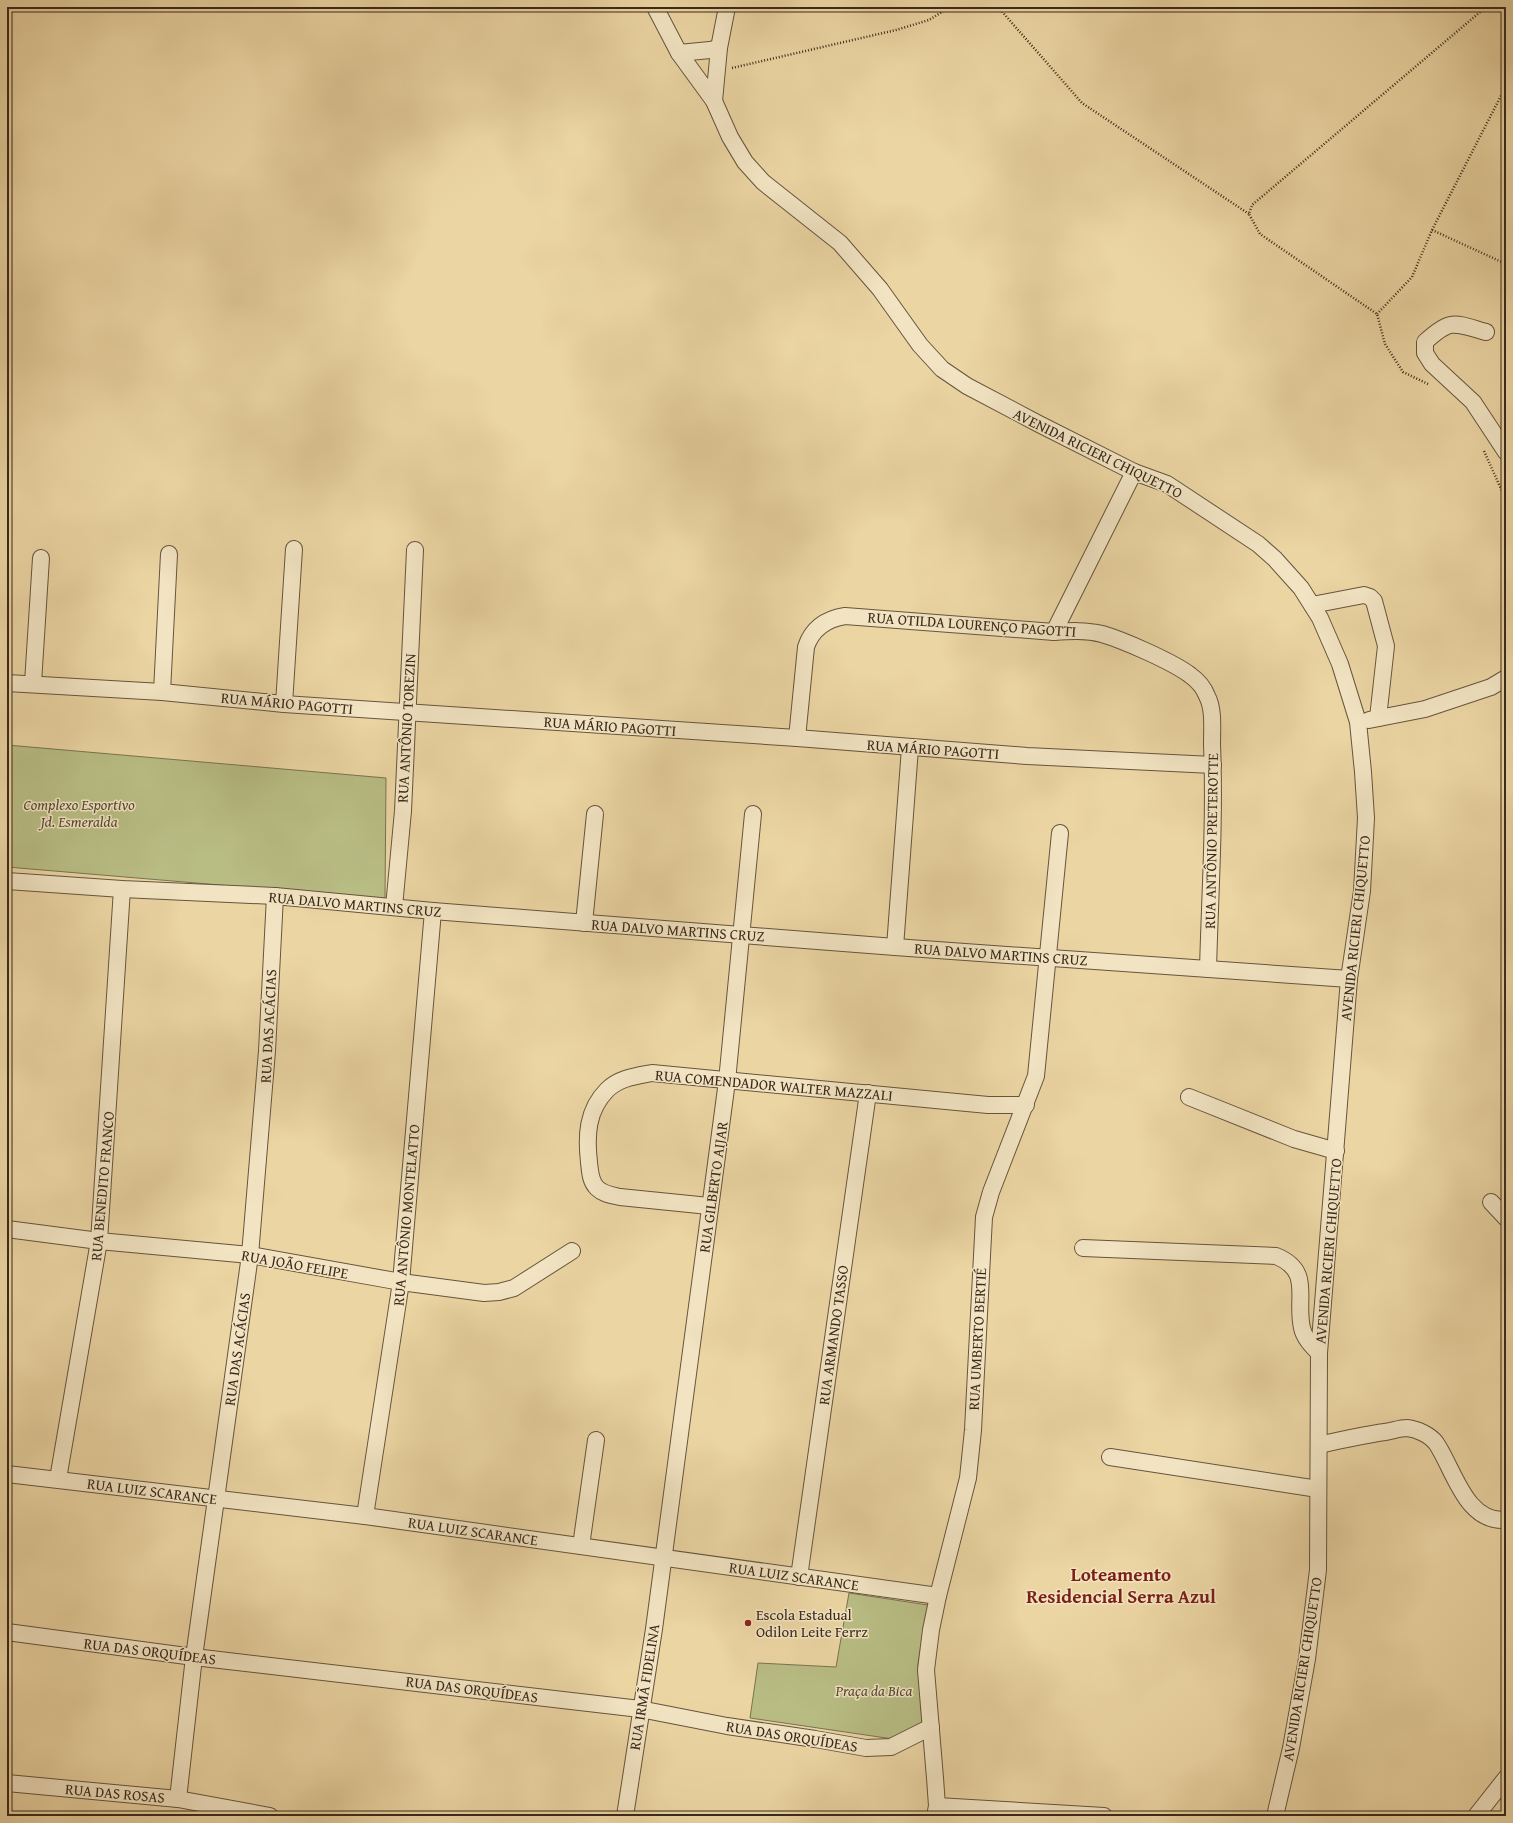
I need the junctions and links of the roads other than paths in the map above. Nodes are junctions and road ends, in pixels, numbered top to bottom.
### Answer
1 (654, 7) edge
2 (727, 7) edge
3 (719, 48) junction
4 (679, 53) junction
5 (714, 101) junction
6 (1486, 332) dead end
7 (1506, 452) edge
8 (1134, 472) junction
9 (294, 549) dead end
10 (414, 550) dead end
11 (169, 554) dead end
12 (42, 558) dead end
13 (1312, 605) junction
14 (1054, 632) junction
15 (1506, 678) edge
16 (7, 683) edge
17 (33, 683) junction
18 (162, 692) junction
19 (284, 704) junction
20 (406, 712) junction
21 (1211, 712) joint
22 (1378, 718) junction
23 (1358, 722) junction
24 (797, 738) junction
25 (910, 748) junction
26 (1213, 765) junction
27 (595, 814) dead end
28 (753, 814) dead end
29 (1060, 833) dead end
30 (7, 881) edge
31 (122, 889) junction
32 (275, 896) junction
33 (394, 907) junction
34 (432, 911) junction
35 (584, 923) junction
36 (741, 935) junction
37 (896, 947) junction
38 (1049, 957) junction
39 (1208, 969) junction
40 (1349, 979) junction
41 (727, 1081) junction
42 (868, 1093) junction
43 (1189, 1097) dead end
44 (1026, 1106) junction
45 (1336, 1151) junction
46 (1491, 1202) dead end
47 (710, 1206) junction
48 (1506, 1218) edge
49 (7, 1229) edge
50 (99, 1241) junction
51 (1084, 1248) dead end
52 (572, 1251) dead end
53 (250, 1255) junction
54 (401, 1282) junction
55 (1319, 1353) junction
56 (596, 1440) dead end
57 (1320, 1445) junction
58 (1110, 1457) dead end
59 (7, 1474) edge
60 (58, 1479) junction
61 (1318, 1489) junction
62 (216, 1498) junction
63 (365, 1516) junction
64 (1506, 1520) edge
65 (581, 1546) junction
66 (663, 1558) junction
67 (799, 1577) junction
68 (938, 1596) junction
69 (7, 1632) edge
70 (194, 1657) junction
71 (640, 1709) junction
72 (931, 1727) junction
73 (1506, 1778) edge
74 (7, 1783) edge
75 (178, 1799) junction
76 (936, 1811) edge
77 (270, 1816) edge
78 (625, 1816) edge
79 (1104, 1816) edge
80 (1275, 1816) edge
81 (1476, 1816) edge

1 - 4 street, AVENIDA RICIERI CHIQUETTO
2 - 3 street
3 - 4 street
3 - 5 street
4 - 5 street, AVENIDA RICIERI CHIQUETTO
5 - 8 street, AVENIDA RICIERI CHIQUETTO
6 - 7 street
8 - 13 street, AVENIDA RICIERI CHIQUETTO
8 - 14 street
9 - 19 street
10 - 20 street, RUA ANTÔNIO TOREZIN
11 - 18 street
12 - 17 street
13 - 22 street
13 - 23 street, AVENIDA RICIERI CHIQUETTO
14 - 21 street, RUA OTILDA LOURENÇO PAGOTTI
14 - 24 street, RUA OTILDA LOURENÇO PAGOTTI
15 - 22 street
16 - 17 street, RUA MÁRIO PAGOTTI
17 - 18 street, RUA MÁRIO PAGOTTI
18 - 19 street, RUA MÁRIO PAGOTTI
19 - 20 street, RUA MÁRIO PAGOTTI
20 - 24 street, RUA MÁRIO PAGOTTI
20 - 33 street, RUA ANTÔNIO TOREZIN
21 - 26 street, RUA ANTÔNIO PRETEROTTE
22 - 23 street
23 - 40 street, AVENIDA RICIERI CHIQUETTO
24 - 25 street, RUA MÁRIO PAGOTTI
25 - 26 street, RUA MÁRIO PAGOTTI
25 - 37 street
26 - 39 street, RUA ANTÔNIO PRETEROTTE
27 - 35 street
28 - 36 street, RUA GILBERTO AIJAR
29 - 38 street, RUA UMBERTO BERTIÉ
30 - 31 street, RUA DALVO MARTINS CRUZ
31 - 32 street, RUA DALVO MARTINS CRUZ
31 - 50 street, RUA BENEDITO FRANCO
32 - 33 street, RUA DALVO MARTINS CRUZ
32 - 53 street, RUA DAS ACÁCIAS
33 - 34 street, RUA DALVO MARTINS CRUZ
34 - 35 street, RUA DALVO MARTINS CRUZ
34 - 54 street, RUA ANTÔNIO MONTELATTO
35 - 36 street, RUA DALVO MARTINS CRUZ
36 - 37 street, RUA DALVO MARTINS CRUZ
36 - 41 street, RUA GILBERTO AIJAR
37 - 38 street, RUA DALVO MARTINS CRUZ
38 - 39 street, RUA DALVO MARTINS CRUZ
38 - 44 street, RUA UMBERTO BERTIÉ
39 - 40 street, RUA DALVO MARTINS CRUZ
40 - 45 street, AVENIDA RICIERI CHIQUETTO
41 - 42 street, RUA COMENDADOR WALTER MAZZALI
41 - 47 street, RUA GILBERTO AIJAR
41 - 47 street, RUA COMENDADOR WALTER MAZZALI
42 - 44 street, RUA COMENDADOR WALTER MAZZALI
42 - 67 street, RUA ARMANDO TASSO
43 - 45 street
44 - 68 street, RUA UMBERTO BERTIÉ
45 - 55 street, AVENIDA RICIERI CHIQUETTO
46 - 48 street
47 - 66 street, RUA GILBERTO AIJAR
49 - 50 street, RUA JOÃO FELIPE
50 - 53 street, RUA JOÃO FELIPE
50 - 60 street, RUA BENEDITO FRANCO
51 - 55 street
52 - 54 street, RUA JOÃO FELIPE
53 - 54 street, RUA JOÃO FELIPE
53 - 62 street, RUA DAS ACÁCIAS
54 - 63 street, RUA ANTÔNIO MONTELATTO
55 - 57 street, AVENIDA RICIERI CHIQUETTO
56 - 65 street
57 - 61 street, AVENIDA RICIERI CHIQUETTO
57 - 64 street
58 - 61 street
59 - 60 street, RUA LUIZ SCARANCE
60 - 62 street, RUA LUIZ SCARANCE
61 - 80 street, AVENIDA RICIERI CHIQUETTO
62 - 63 street, RUA LUIZ SCARANCE
62 - 70 street, RUA DAS ACÁCIAS
63 - 65 street, RUA LUIZ SCARANCE
65 - 66 street, RUA LUIZ SCARANCE
66 - 67 street, RUA LUIZ SCARANCE
66 - 71 street, RUA IRMÃ FIDELINA
67 - 68 street, RUA LUIZ SCARANCE
68 - 72 street, RUA UMBERTO BERTIÉ
69 - 70 street, RUA DAS ORQUÍDEAS
70 - 71 street, RUA DAS ORQUÍDEAS
70 - 75 street, RUA DAS ACÁCIAS
71 - 72 street, RUA DAS ORQUÍDEAS
71 - 78 street, RUA IRMÃ FIDELINA
72 - 76 street, RUA UMBERTO BERTIÉ
73 - 81 street
74 - 75 street, RUA DAS ROSAS
75 - 77 street, RUA DAS ROSAS
76 - 79 street

